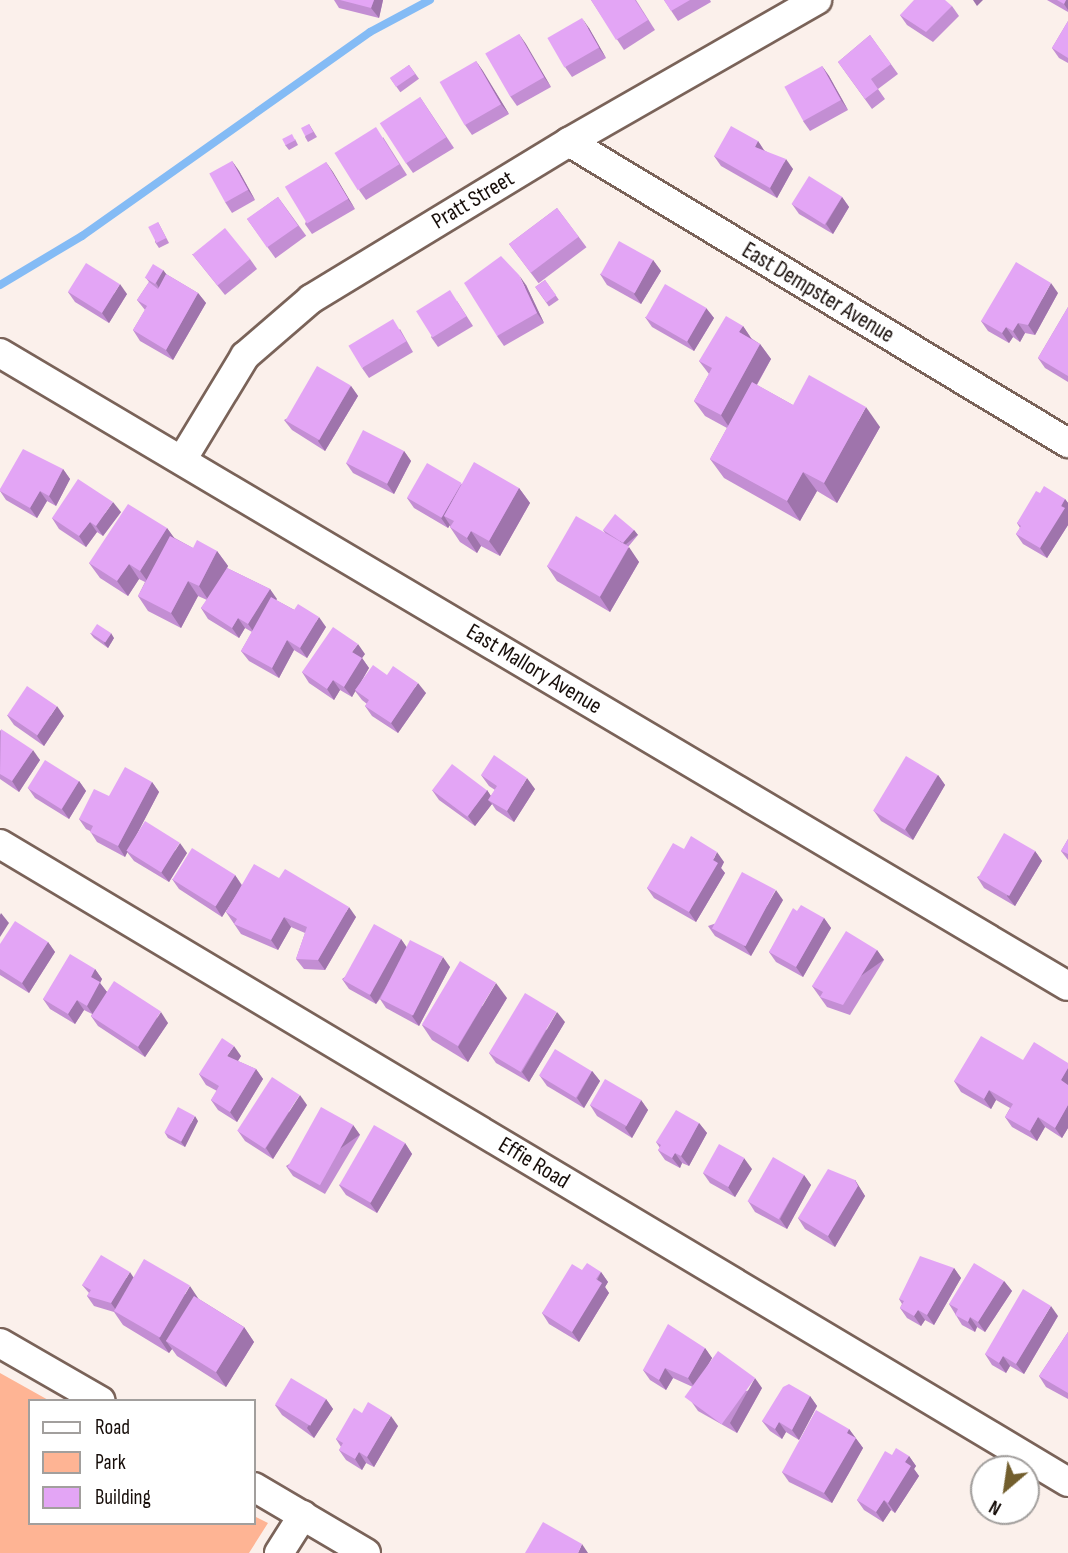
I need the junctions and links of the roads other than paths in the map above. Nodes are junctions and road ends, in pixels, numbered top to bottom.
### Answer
1 (817, 0) edge
2 (569, 142) junction
3 (0, 353) edge
4 (1068, 443) edge
5 (182, 460) junction
6 (0, 844) edge
7 (1068, 986) edge
8 (0, 1343) edge
9 (98, 1399) edge
10 (1068, 1482) edge
11 (256, 1488) edge
12 (303, 1515) junction
13 (279, 1553) edge
14 (366, 1553) edge

1 - 2 street, Pratt Street
2 - 4 street, East Dempster Avenue
2 - 5 street, Pratt Street
3 - 5 street, East Mallory Avenue
5 - 7 street, East Mallory Avenue
6 - 10 street, Effie Road
8 - 9 street
11 - 12 street
12 - 13 street
12 - 14 street

